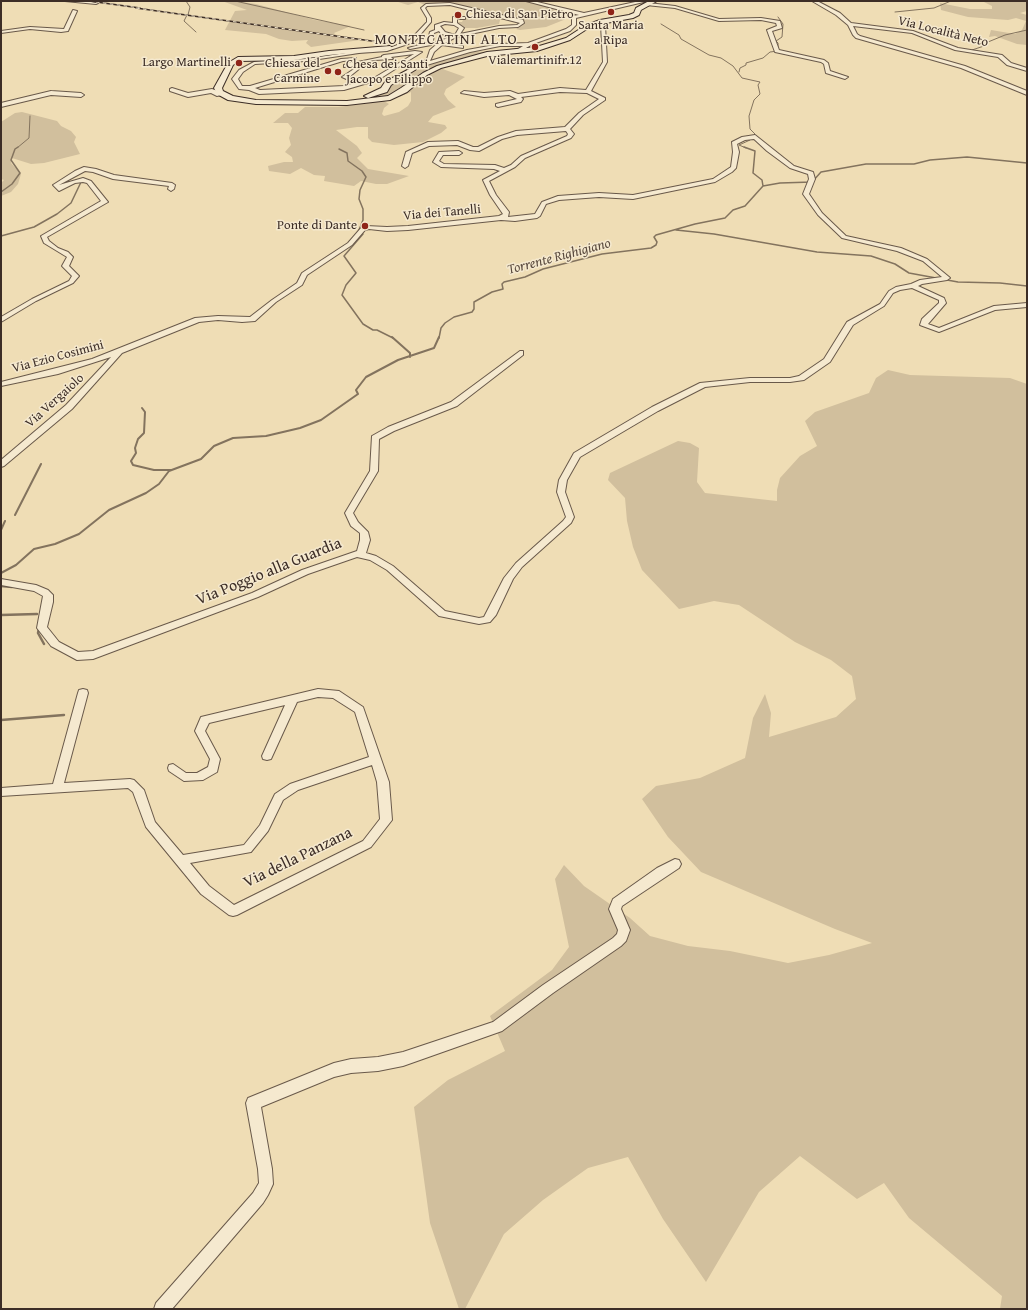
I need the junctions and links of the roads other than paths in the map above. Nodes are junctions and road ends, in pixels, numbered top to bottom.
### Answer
1 (67, 1) edge
2 (528, 1) edge
3 (814, 1) edge
4 (96, 3) dead end
5 (648, 3) edge
6 (76, 11) dead end
7 (584, 14) junction
8 (450, 16) dead end
9 (463, 18) dead end
10 (619, 18) junction
11 (455, 23) junction
12 (850, 24) junction
13 (438, 28) junction
14 (461, 29) junction
15 (1, 32) edge
16 (446, 35) junction
17 (456, 36) junction
18 (428, 40) junction
19 (409, 43) junction
20 (531, 43) junction
21 (441, 44) junction
22 (390, 48) junction
23 (418, 50) junction
24 (517, 51) junction
25 (405, 53) junction
26 (458, 54) junction
27 (333, 55) junction
28 (400, 58) junction
29 (407, 59) junction
30 (341, 61) junction
31 (332, 64) junction
32 (353, 64) junction
33 (420, 66) junction
34 (324, 68) junction
35 (413, 69) joint
36 (1027, 70) edge
37 (297, 74) junction
38 (845, 77) dead end
39 (361, 84) junction
40 (250, 88) junction
41 (172, 90) dead end
42 (588, 92) junction
43 (464, 93) dead end
44 (1027, 93) edge
45 (222, 94) junction
46 (81, 95) dead end
47 (518, 96) junction
48 (330, 103) junction
49 (1, 105) edge
50 (498, 105) dead end
51 (567, 128) junction
52 (493, 135) dead end
53 (459, 153) dead end
54 (405, 166) dead end
55 (504, 170) junction
56 (171, 189) dead end
57 (501, 218) junction
58 (913, 286) junction
59 (1027, 305) edge
60 (1, 320) edge
61 (121, 352) junction
62 (520, 353) dead end
63 (95, 361) junction
64 (108, 366) junction
65 (1, 384) edge
66 (1, 464) edge
67 (361, 554) junction
68 (1, 582) edge
69 (83, 693) dead end
70 (293, 699) junction
71 (267, 756) dead end
72 (376, 759) junction
73 (173, 768) dead end
74 (57, 788) junction
75 (1, 792) edge
76 (180, 860) junction
77 (675, 864) dead end
78 (162, 1309) edge

1 - 4 street
2 - 7 street
3 - 12 street
5 - 7 street
5 - 10 street
5 - 38 street
6 - 15 street
7 - 20 street
8 - 11 street
9 - 11 street
10 - 24 street
10 - 42 street
11 - 13 street
11 - 14 street
12 - 36 street, Via Località Neto
12 - 44 street
13 - 16 street
13 - 18 street
14 - 16 street
14 - 17 street
16 - 17 street
16 - 18 street
17 - 18 street
17 - 21 street
18 - 19 street
18 - 21 street
18 - 21 street
18 - 23 street
18 - 33 street
19 - 22 street
19 - 23 street
20 - 24 street
20 - 26 street
21 - 26 street
22 - 23 street
22 - 27 street
22 - 45 street
23 - 25 street
23 - 29 street
24 - 48 street
25 - 28 street
25 - 30 street
26 - 33 street
27 - 30 street
27 - 40 street
28 - 29 street
28 - 32 street
29 - 39 street
30 - 31 street
30 - 32 street
31 - 34 street
31 - 37 street
32 - 34 street
32 - 39 street
33 - 35 street
34 - 37 street
35 - 48 street
37 - 40 street
39 - 40 street
41 - 45 street
42 - 47 street
42 - 51 street, Via dei Tanelli
43 - 47 street
45 - 48 street
46 - 49 street
47 - 50 street
51 - 52 street
51 - 54 street
51 - 55 street, Via dei Tanelli
53 - 55 street
55 - 57 street, Via dei Tanelli
56 - 60 street
57 - 58 street
57 - 61 street, Via dei Tanelli
58 - 59 street
58 - 67 street, Via Poggio alla Guardia
61 - 63 street, Via Ezio Cosimini
61 - 64 street, Via Vergaiolo
62 - 67 street
63 - 64 street
63 - 65 street, Via Ezio Cosimini
64 - 66 street, Via Vergaiolo
67 - 68 street, Via Poggio alla Guardia
69 - 74 street
70 - 71 street
70 - 72 street, Via della Panzana
70 - 73 street, Via della Panzana
72 - 76 street
72 - 76 street, Via della Panzana
74 - 75 street, Via della Panzana
74 - 76 street, Via della Panzana
77 - 78 street

